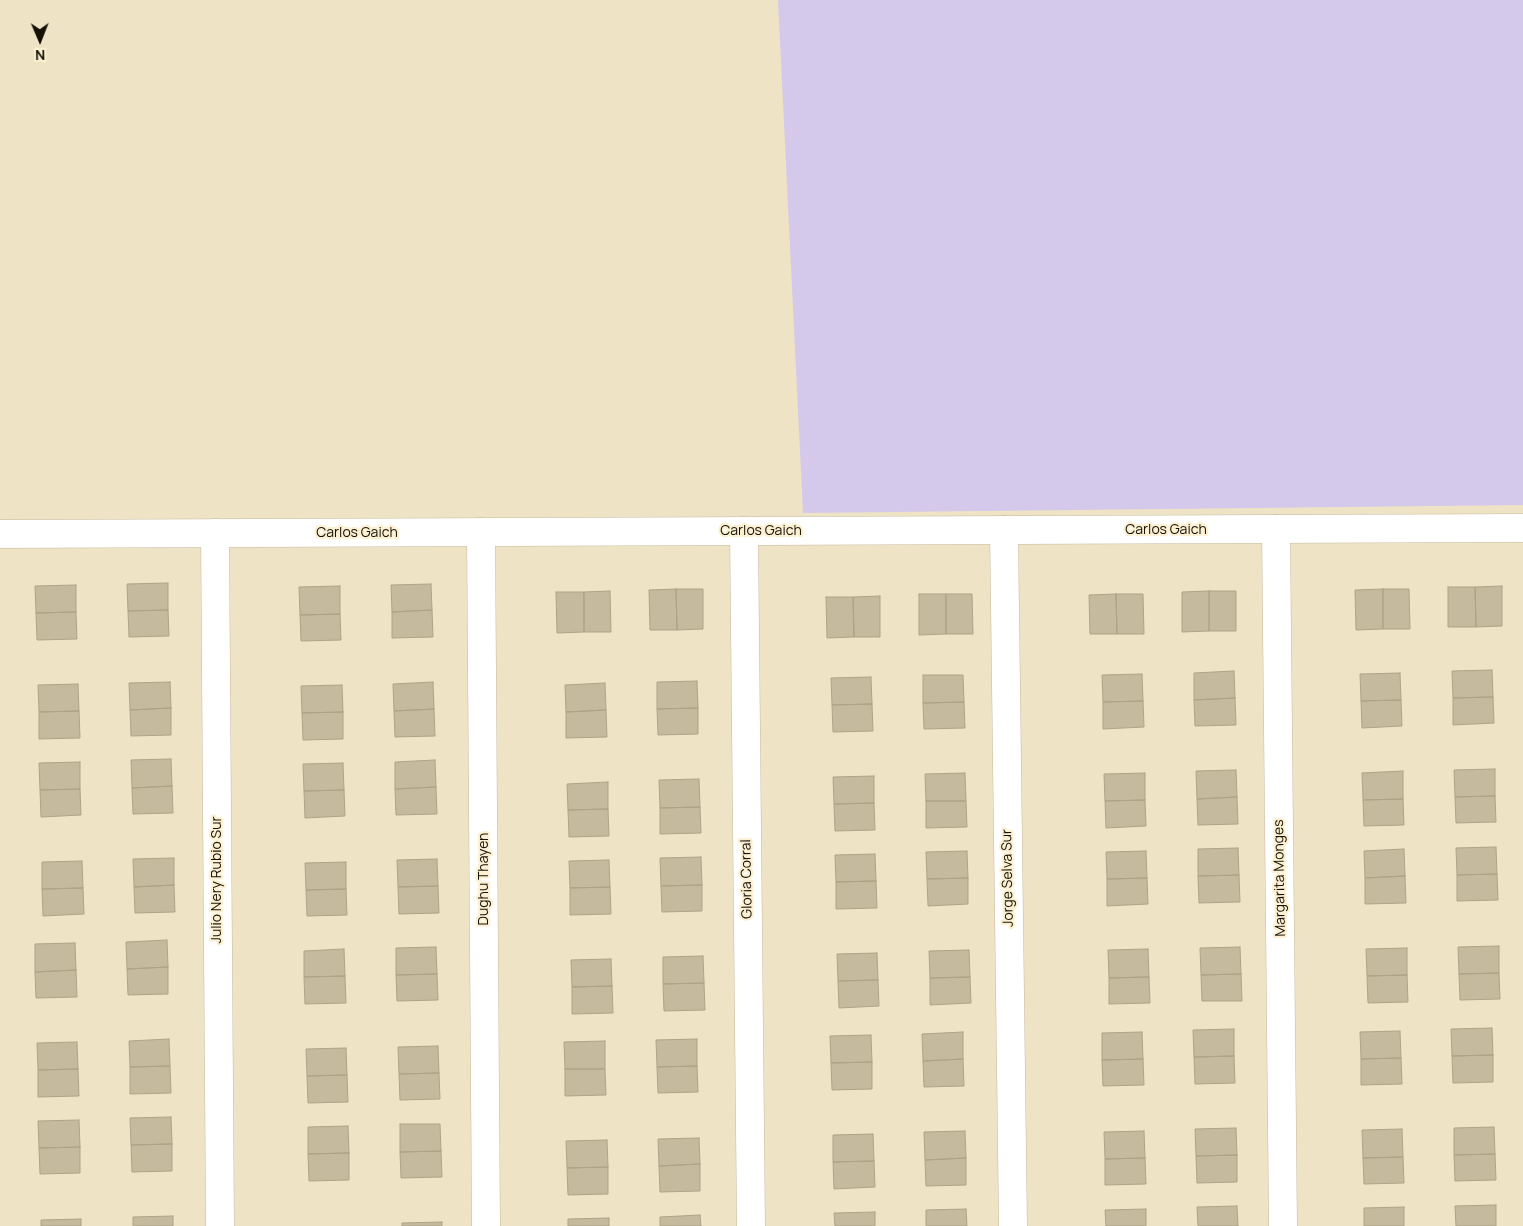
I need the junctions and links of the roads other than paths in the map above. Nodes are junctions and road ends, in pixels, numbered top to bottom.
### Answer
1 (1523, 528) edge
2 (1276, 529) junction
3 (1004, 530) junction
4 (744, 531) junction
5 (481, 532) junction
6 (215, 533) junction
7 (0, 534) edge
8 (220, 1226) edge
9 (486, 1226) edge
10 (751, 1226) edge
11 (1013, 1226) edge
12 (1284, 1226) edge

1 - 2 street, Carlos Gaich
2 - 3 street, Carlos Gaich
2 - 12 street, Margarita Monges
3 - 4 street, Carlos Gaich
3 - 11 street, Jorge Selva Sur
4 - 5 street, Carlos Gaich
4 - 10 street, Gloria Corral
5 - 6 street, Carlos Gaich
5 - 9 street, Dughu Thayen
6 - 7 street, Carlos Gaich
6 - 8 street, Julio Nery Rubio Sur

